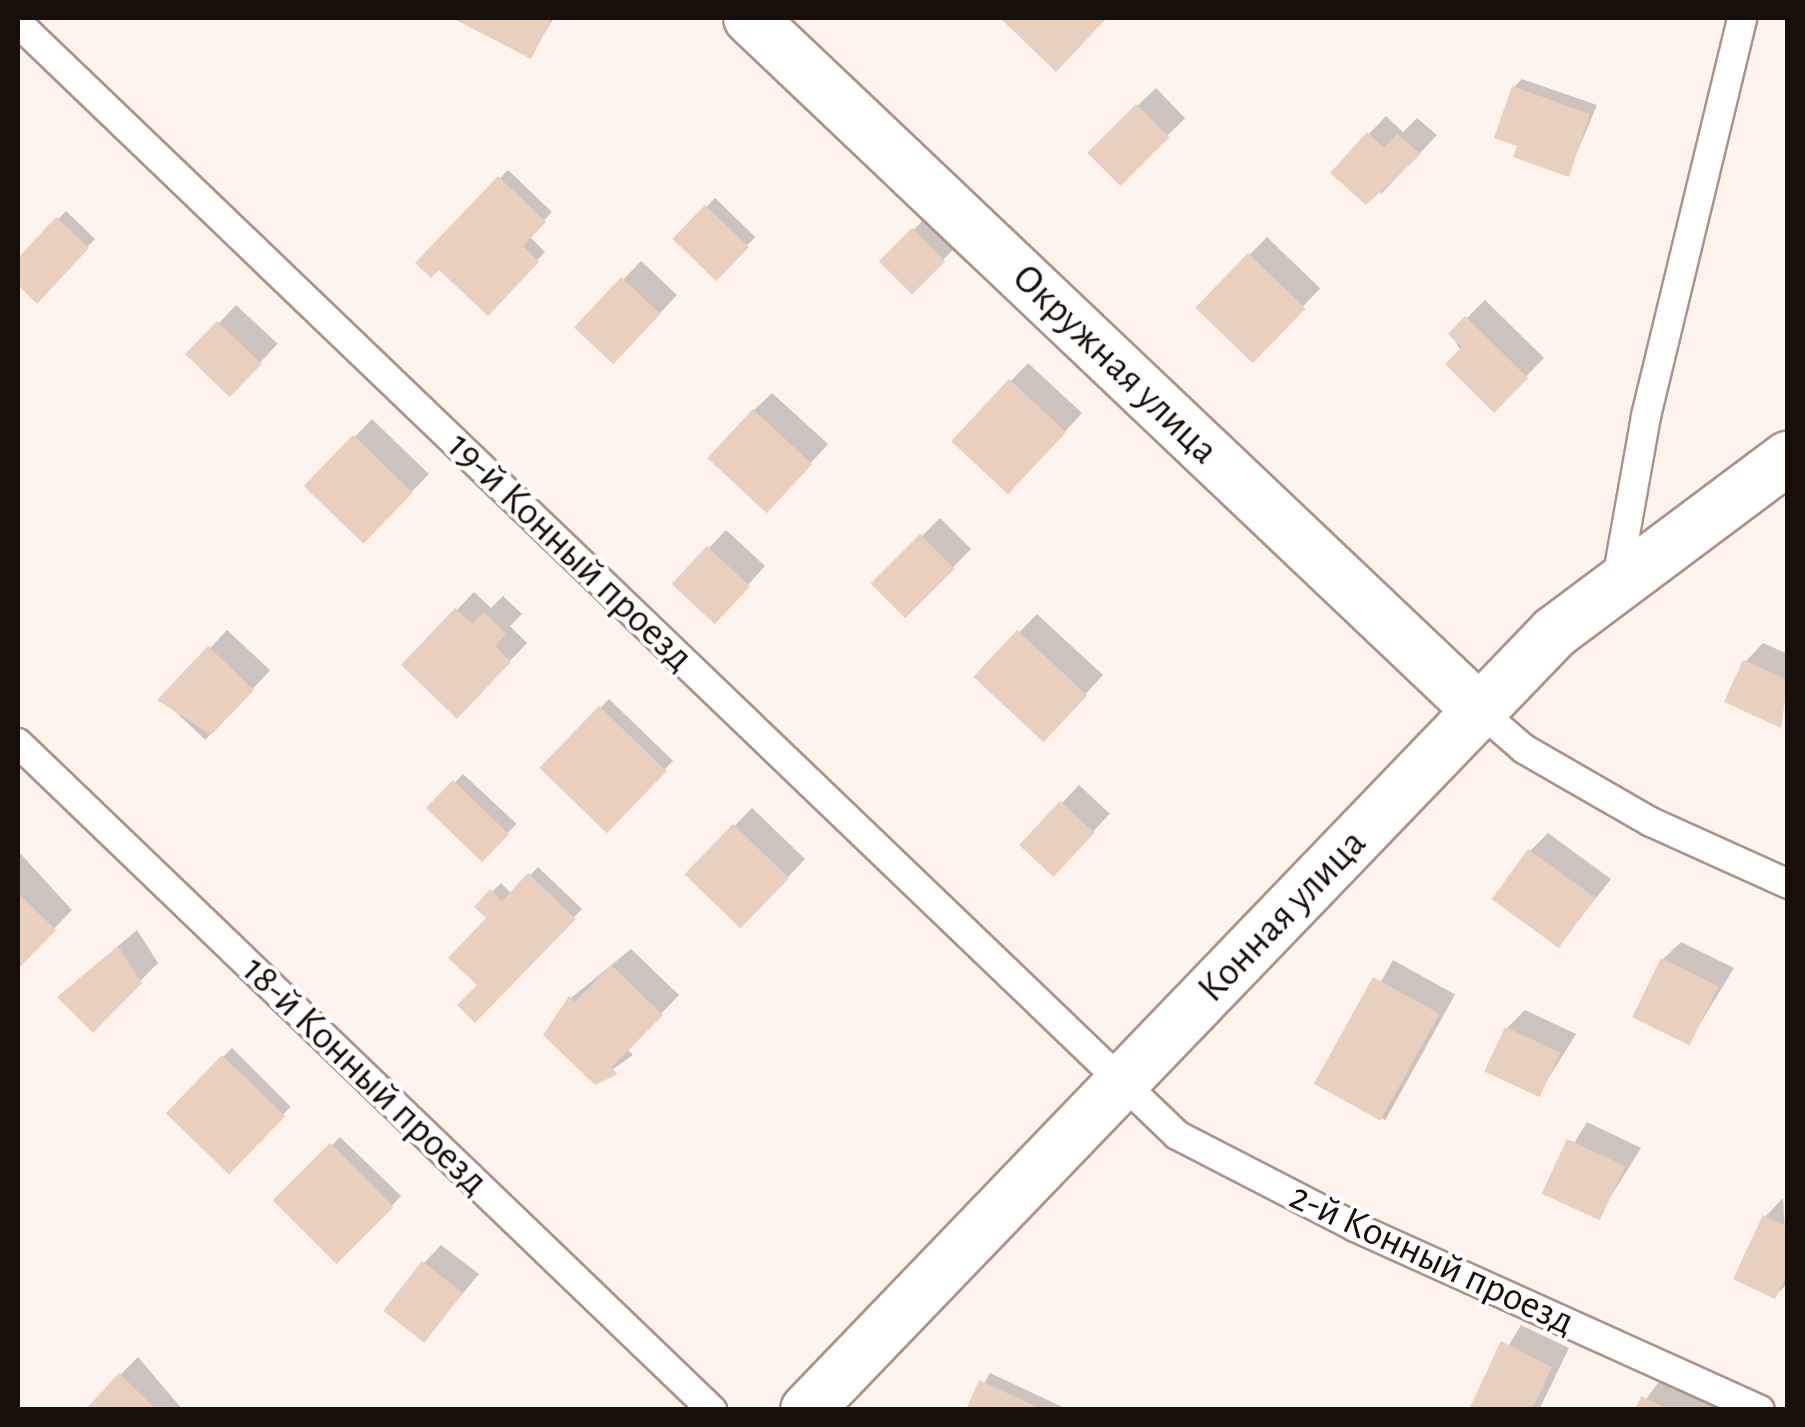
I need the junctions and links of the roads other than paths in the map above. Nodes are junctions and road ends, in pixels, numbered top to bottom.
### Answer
1 (750, 18) edge
2 (1742, 18) edge
3 (18, 24) edge
4 (1788, 458) edge
5 (1616, 587) junction
6 (1480, 710) junction
7 (18, 743) edge
8 (1788, 884) edge
9 (1123, 1081) junction
10 (712, 1410) edge
11 (808, 1410) edge
12 (1760, 1410) edge

1 - 6 street, Окружная улица
2 - 5 lane
3 - 9 lane, 19-й Конный проезд
4 - 5 street, Конная улица
5 - 6 street, Конная улица
6 - 8 lane
6 - 9 street, Конная улица
7 - 10 lane, 18-й Конный проезд
9 - 11 street, Конная улица
9 - 12 lane, 2-й Конный проезд

